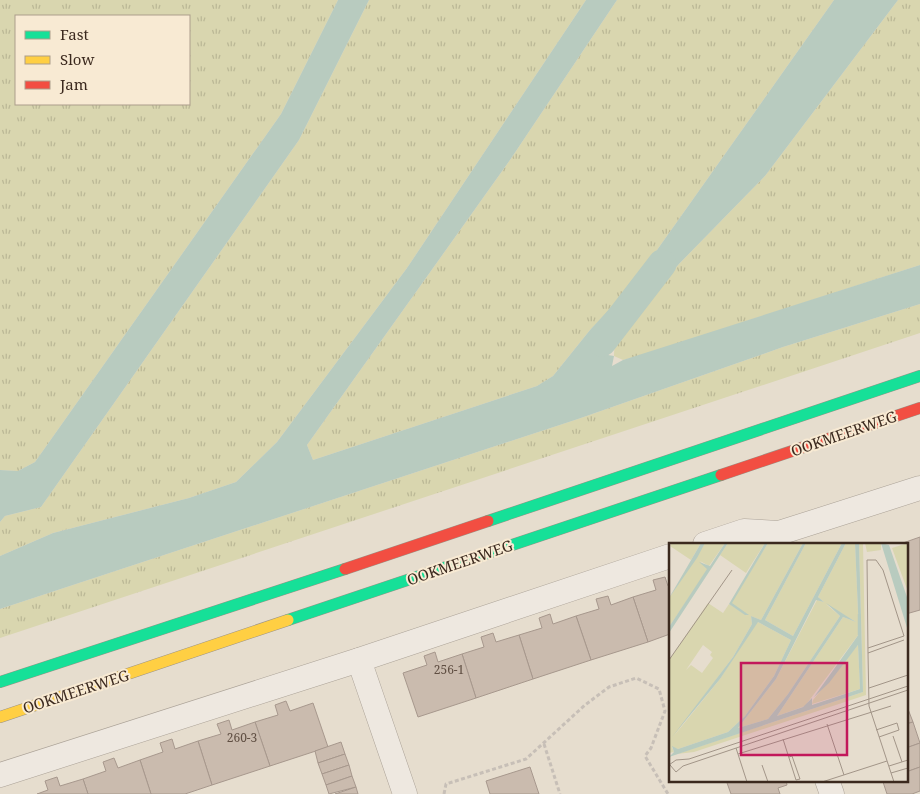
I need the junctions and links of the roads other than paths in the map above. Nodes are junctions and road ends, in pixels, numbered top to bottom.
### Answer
1 (920, 376) edge
2 (920, 408) edge
3 (920, 488) edge
4 (746, 538) edge
5 (713, 543) edge
6 (669, 556) edge
7 (359, 660) junction
8 (0, 682) edge
9 (0, 717) edge
10 (0, 775) edge
11 (828, 782) edge
12 (405, 794) edge
13 (832, 794) edge

1 - 8 main road, OOKMEERWEG
2 - 9 main road, OOKMEERWEG
3 - 4 street
4 - 5 street
6 - 7 street
7 - 10 street
7 - 12 street
11 - 13 street

